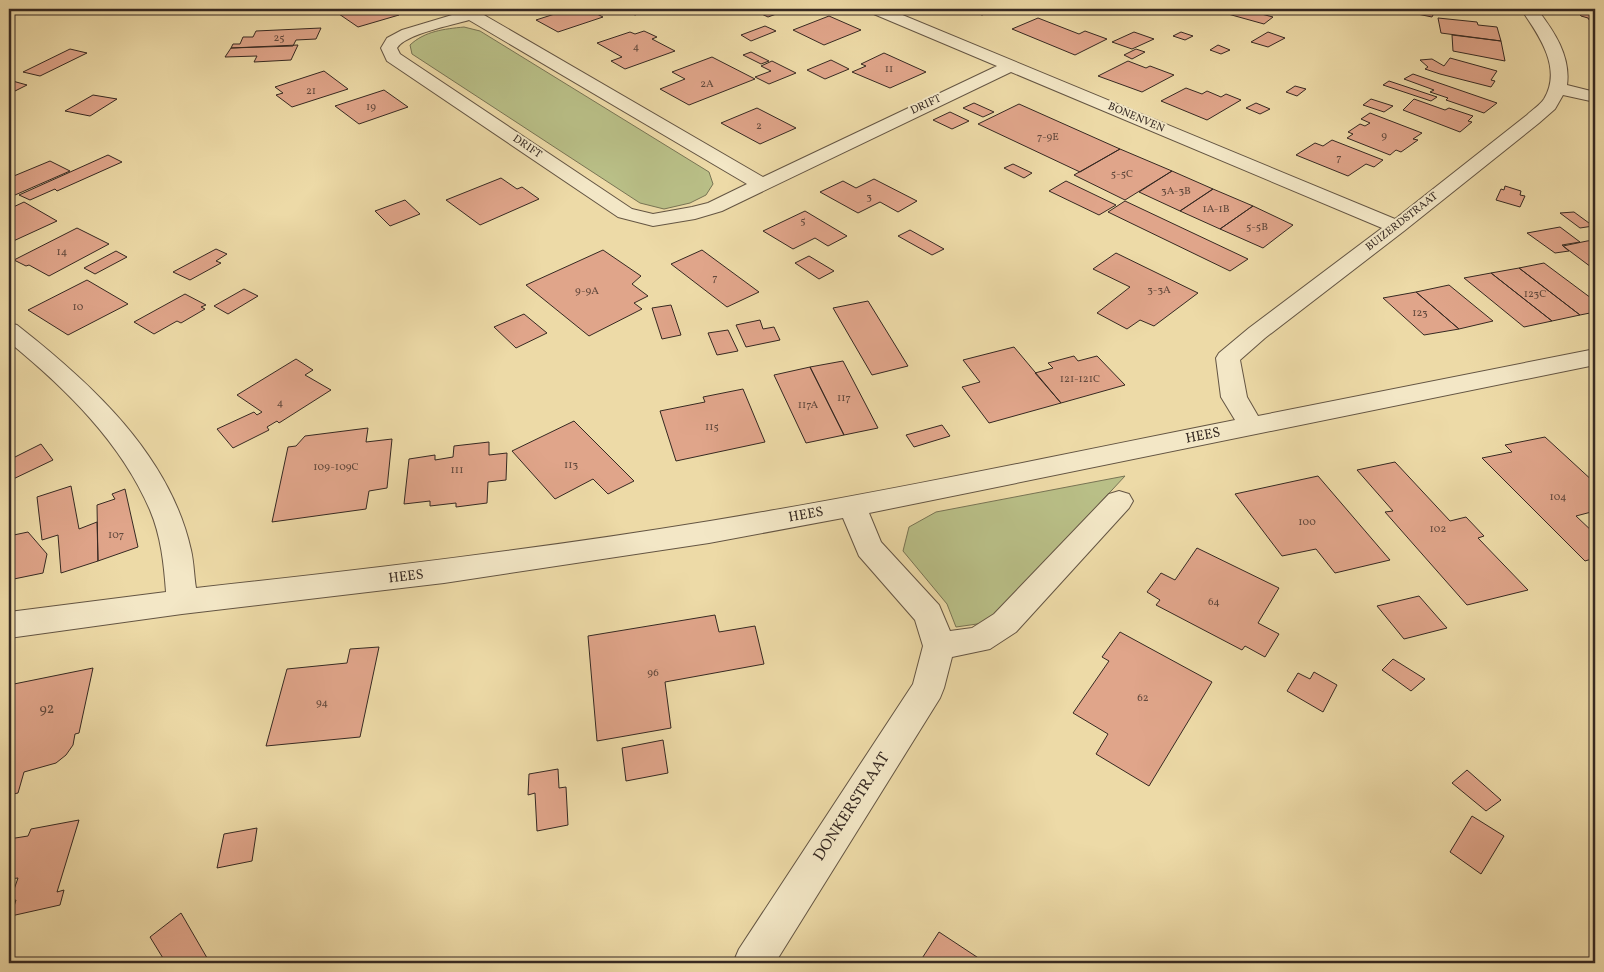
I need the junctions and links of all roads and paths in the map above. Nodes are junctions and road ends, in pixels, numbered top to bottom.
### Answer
1 (875, 9) edge
2 (1529, 9) edge
3 (479, 12) edge
4 (1010, 66) junction
5 (1558, 88) junction
6 (1595, 97) edge
7 (761, 184) junction
8 (1397, 227) junction
9 (9, 330) edge
10 (1595, 357) edge
11 (1251, 426) junction
12 (1119, 501) dead end
13 (852, 506) junction
14 (182, 602) junction
15 (9, 625) edge
16 (939, 646) junction
17 (753, 963) edge

1 - 4 street, BONENVEN
2 - 5 street
3 - 7 street, DRIFT
3 - 7 street, DRIFT
4 - 7 street, DRIFT
4 - 8 street, BONENVEN
5 - 6 street
5 - 8 street, BUIZERDSTRAAT
8 - 11 street, BUIZERDSTRAAT
9 - 14 street
10 - 11 street, HEES
11 - 13 street, HEES
12 - 16 street
13 - 14 street, HEES
13 - 16 street
14 - 15 street, HEES
16 - 17 street, DONKERSTRAAT

